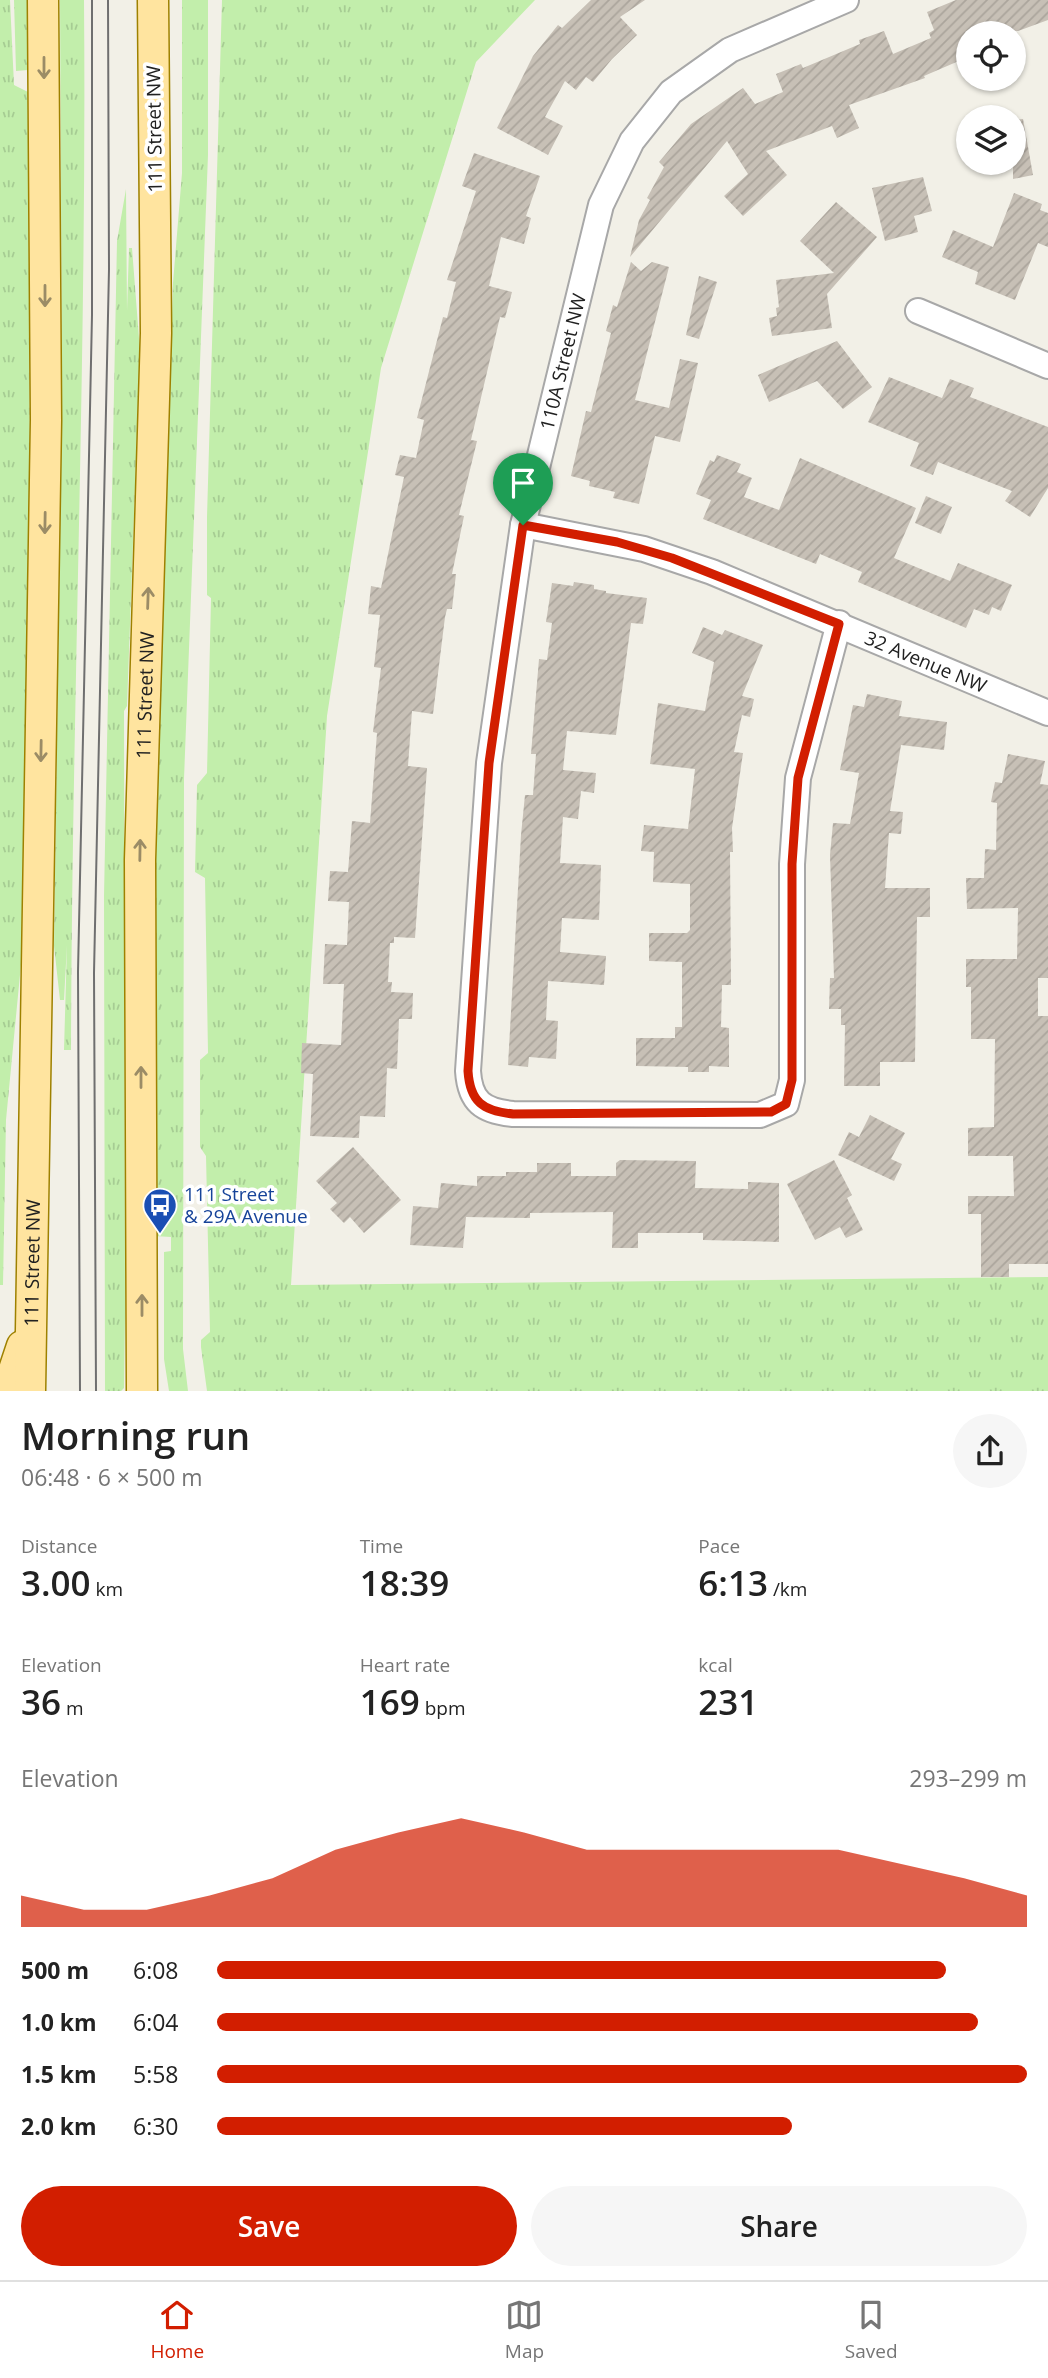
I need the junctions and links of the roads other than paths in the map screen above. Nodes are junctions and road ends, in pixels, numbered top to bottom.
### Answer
1 (43, 0) edge
2 (153, 0) edge
3 (163, 0) edge
4 (846, 0) edge
5 (153, 78) junction
6 (918, 311) dead end
7 (1048, 366) edge
8 (523, 525) junction
9 (839, 624) junction
10 (1048, 713) edge
11 (30, 1323) junction
12 (145, 1385) edge
13 (7, 1391) edge
14 (30, 1391) edge

1 -> 11 main road, 111 Street NW
2 - 5 main road, 111 Street NW
3 - 5 main road
4 - 8 street, 110A Street NW
12 -> 5 main road, 111 Street NW
6 - 7 street
8 - 9 street, 32 Avenue NW
8 - 9 street, 110A Street NW
9 - 10 street, 32 Avenue NW
11 - 13 main road
11 - 14 main road, 111 Street NW

